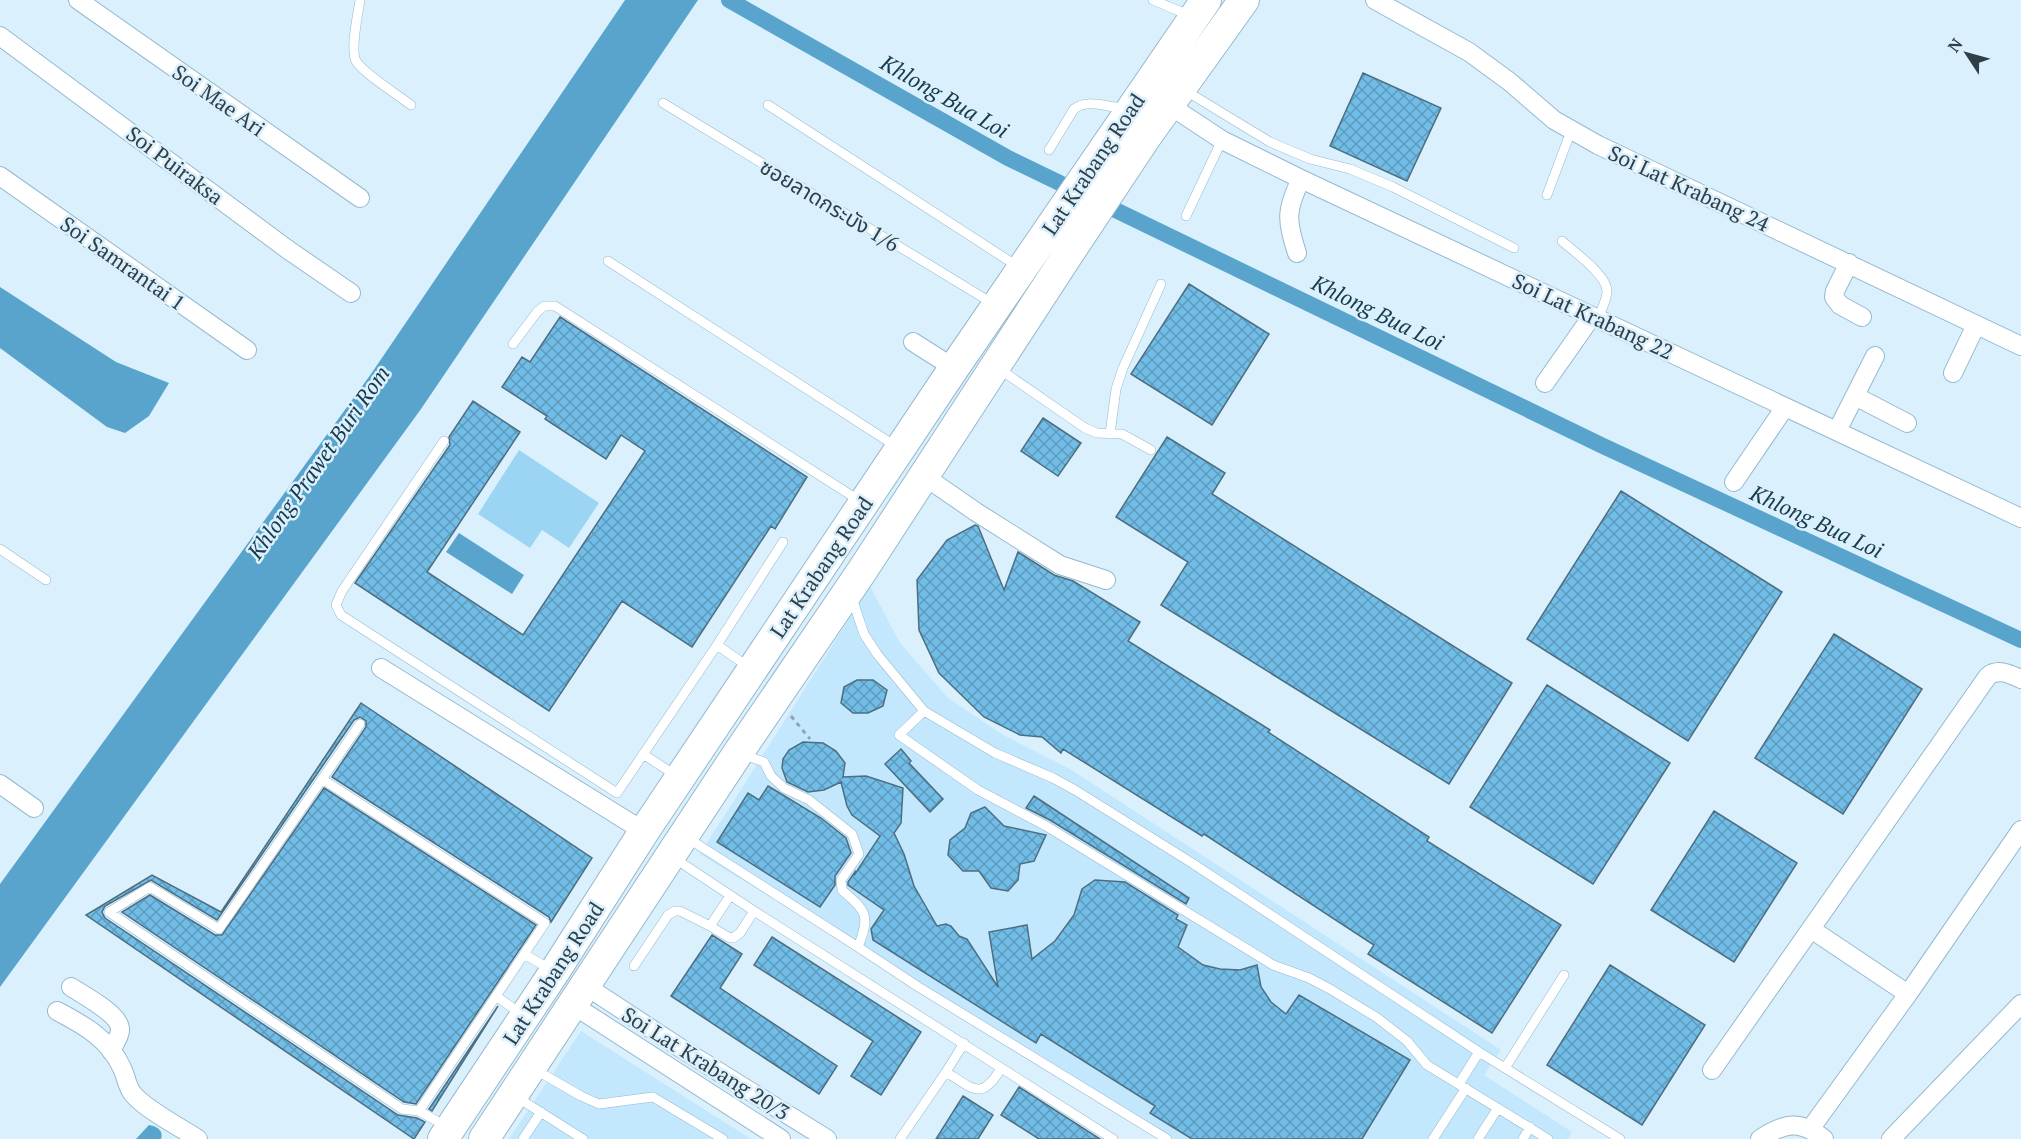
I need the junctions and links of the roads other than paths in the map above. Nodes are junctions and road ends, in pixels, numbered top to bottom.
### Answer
1 (78, 0) edge
2 (360, 0) edge
3 (1153, 0) edge
4 (1244, 0) edge
5 (1375, 0) edge
6 (1200, 7) edge
7 (0, 36) edge
8 (1175, 97) junction
9 (663, 104) dead end
10 (411, 105) dead end
11 (768, 105) dead end
12 (1125, 119) junction
13 (1571, 131) junction
14 (1222, 140) junction
15 (1048, 150) dead end
16 (0, 176) edge
17 (1301, 178) junction
18 (1547, 195) dead end
19 (360, 198) dead end
20 (1186, 216) dead end
21 (1562, 241) dead end
22 (1514, 248) dead end
23 (1297, 254) dead end
24 (608, 261) dead end
25 (1849, 263) junction
26 (1022, 270) junction
27 (1161, 284) dead end
28 (351, 293) dead end
29 (996, 306) junction
30 (1595, 317) junction
31 (1862, 317) dead end
32 (1976, 325) junction
33 (913, 342) dead end
34 (513, 344) dead end
35 (2021, 346) edge
36 (247, 350) dead end
37 (1875, 356) dead end
38 (996, 367) junction
39 (954, 368) junction
40 (1953, 373) dead end
41 (1545, 383) dead end
42 (1855, 396) junction
43 (1785, 407) junction
44 (1907, 423) dead end
45 (1837, 431) junction
46 (1110, 434) junction
47 (444, 441) dead end
48 (901, 450) junction
49 (1151, 450) dead end
50 (924, 476) junction
51 (1734, 482) dead end
52 (864, 504) junction
53 (2021, 518) edge
54 (783, 542) dead end
55 (0, 549) edge
56 (814, 579) junction
57 (46, 580) dead end
58 (1106, 580) dead end
59 (845, 596) junction
60 (717, 645) junction
61 (381, 668) dead end
62 (752, 670) junction
63 (2021, 678) edge
64 (924, 711) junction
65 (360, 724) dead end
66 (738, 753) junction
67 (643, 754) junction
68 (680, 778) junction
69 (322, 779) junction
70 (0, 784) edge
71 (34, 808) dead end
72 (645, 830) junction
73 (2021, 830) edge
74 (676, 845) junction
75 (730, 896) junction
76 (754, 911) junction
77 (710, 926) junction
78 (1811, 929) junction
79 (858, 948) junction
80 (524, 954) junction
81 (634, 966) dead end
82 (555, 971) junction
83 (1564, 975) dead end
84 (71, 987) dead end
85 (1908, 994) junction
86 (496, 996) junction
87 (579, 996) junction
88 (2021, 1004) edge
89 (57, 1011) dead end
90 (525, 1017) junction
91 (964, 1043) junction
92 (111, 1051) junction
93 (1479, 1052) junction
94 (532, 1067) junction
95 (1001, 1068) junction
96 (1505, 1068) junction
97 (1712, 1070) dead end
98 (946, 1072) junction
99 (739, 1085) junction
100 (1462, 1086) junction
101 (513, 1095) junction
102 (726, 1104) junction
103 (1498, 1108) junction
104 (419, 1111) junction
105 (541, 1112) junction
106 (1530, 1127) junction
107 (447, 1134) edge
108 (1818, 1134) edge
109 (198, 1139) edge
110 (484, 1139) edge
111 (523, 1139) edge
112 (583, 1139) edge
113 (723, 1139) edge
114 (781, 1139) edge
115 (827, 1139) edge
116 (900, 1139) edge
117 (1113, 1139) edge
118 (1167, 1139) edge
119 (1433, 1139) edge
120 (1478, 1139) edge
121 (1523, 1139) edge
122 (1548, 1139) edge
123 (1620, 1139) edge
124 (1760, 1139) edge
125 (1891, 1139) edge

1 - 19 street, Soi Mae Ari
2 - 10 lane
3 - 6 lane
4 - 8 main road, Lat Krabang Road
5 - 13 street, Soi Lat Krabang 24
6 - 12 main road, Lat Krabang Road
7 - 28 street, Soi Puiraksa
8 - 14 street, Soi Lat Krabang 22
8 - 22 lane
8 - 38 main road, Lat Krabang Road
9 - 29 lane, ซอยลาดกระบัง 1/6
11 - 26 lane
12 - 15 lane
12 - 26 main road, Lat Krabang Road
13 - 18 lane
13 - 25 street, Soi Lat Krabang 24
14 - 17 street, Soi Lat Krabang 22
14 - 20 lane
16 - 36 street, Soi Samrantai 1
17 - 23 street
17 - 30 street, Soi Lat Krabang 22
21 - 30 lane
24 - 48 lane
25 - 31 street
25 - 32 street, Soi Lat Krabang 24
26 - 29 main road, Lat Krabang Road
27 - 46 lane
29 - 39 main road, Lat Krabang Road
30 - 41 street
30 - 43 street, Soi Lat Krabang 22
32 - 35 street, Soi Lat Krabang 24
32 - 40 street
33 - 39 street
34 - 52 lane
37 - 42 street
38 - 46 lane
38 - 50 main road, Lat Krabang Road
39 - 48 main road, Lat Krabang Road
42 - 44 street
42 - 45 street
43 - 45 street, Soi Lat Krabang 22
43 - 51 street
45 - 53 street, Soi Lat Krabang 22
46 - 49 lane
47 - 67 lane
48 - 52 main road, Lat Krabang Road
50 - 58 street
50 - 59 main road, Lat Krabang Road
52 - 56 main road, Lat Krabang Road
54 - 60 lane
55 - 57 lane
56 - 59 main road
56 - 62 main road, Lat Krabang Road
59 - 64 lane
59 - 66 main road, Lat Krabang Road
60 - 62 lane
60 - 67 lane
61 - 72 street
62 - 68 main road, Lat Krabang Road
63 - 78 street
64 - 93 lane
64 - 100 lane
65 - 69 lane
66 - 74 main road, Lat Krabang Road
66 - 79 lane
67 - 68 lane
68 - 72 main road, Lat Krabang Road
69 - 80 lane
69 - 104 lane
70 - 71 street
72 - 82 main road, Lat Krabang Road
73 - 85 street
74 - 75 lane
74 - 79 lane
74 - 87 main road, Lat Krabang Road
75 - 76 lane
75 - 77 lane
76 - 77 lane
76 - 91 lane
77 - 81 lane
78 - 85 street
78 - 97 street
79 - 118 lane
80 - 82 lane
80 - 86 lane
82 - 90 main road, Lat Krabang Road
83 - 96 lane
84 - 92 street
85 - 108 street
86 - 90 lane
86 - 104 lane
87 - 94 main road, Lat Krabang Road
87 - 99 street, Soi Lat Krabang 20/3
87 - 102 street, Soi Lat Krabang 20/3
88 - 125 street
89 - 92 street
90 - 107 main road, Lat Krabang Road
91 - 95 lane
91 - 98 lane
92 - 109 street
93 - 96 lane
93 - 100 lane
94 - 101 main road, Lat Krabang Road
94 - 113 lane
95 - 98 lane
95 - 117 lane
96 - 123 lane
98 - 116 lane
99 - 102 street
99 - 115 street, Soi Lat Krabang 20/3
100 - 103 lane
100 - 119 lane
101 - 105 lane
101 - 110 main road, Lat Krabang Road
102 - 114 street, Soi Lat Krabang 20/3
103 - 106 lane
103 - 120 lane
104 - 107 lane
105 - 111 lane
105 - 112 lane
106 - 121 lane
106 - 122 lane
108 - 124 street

